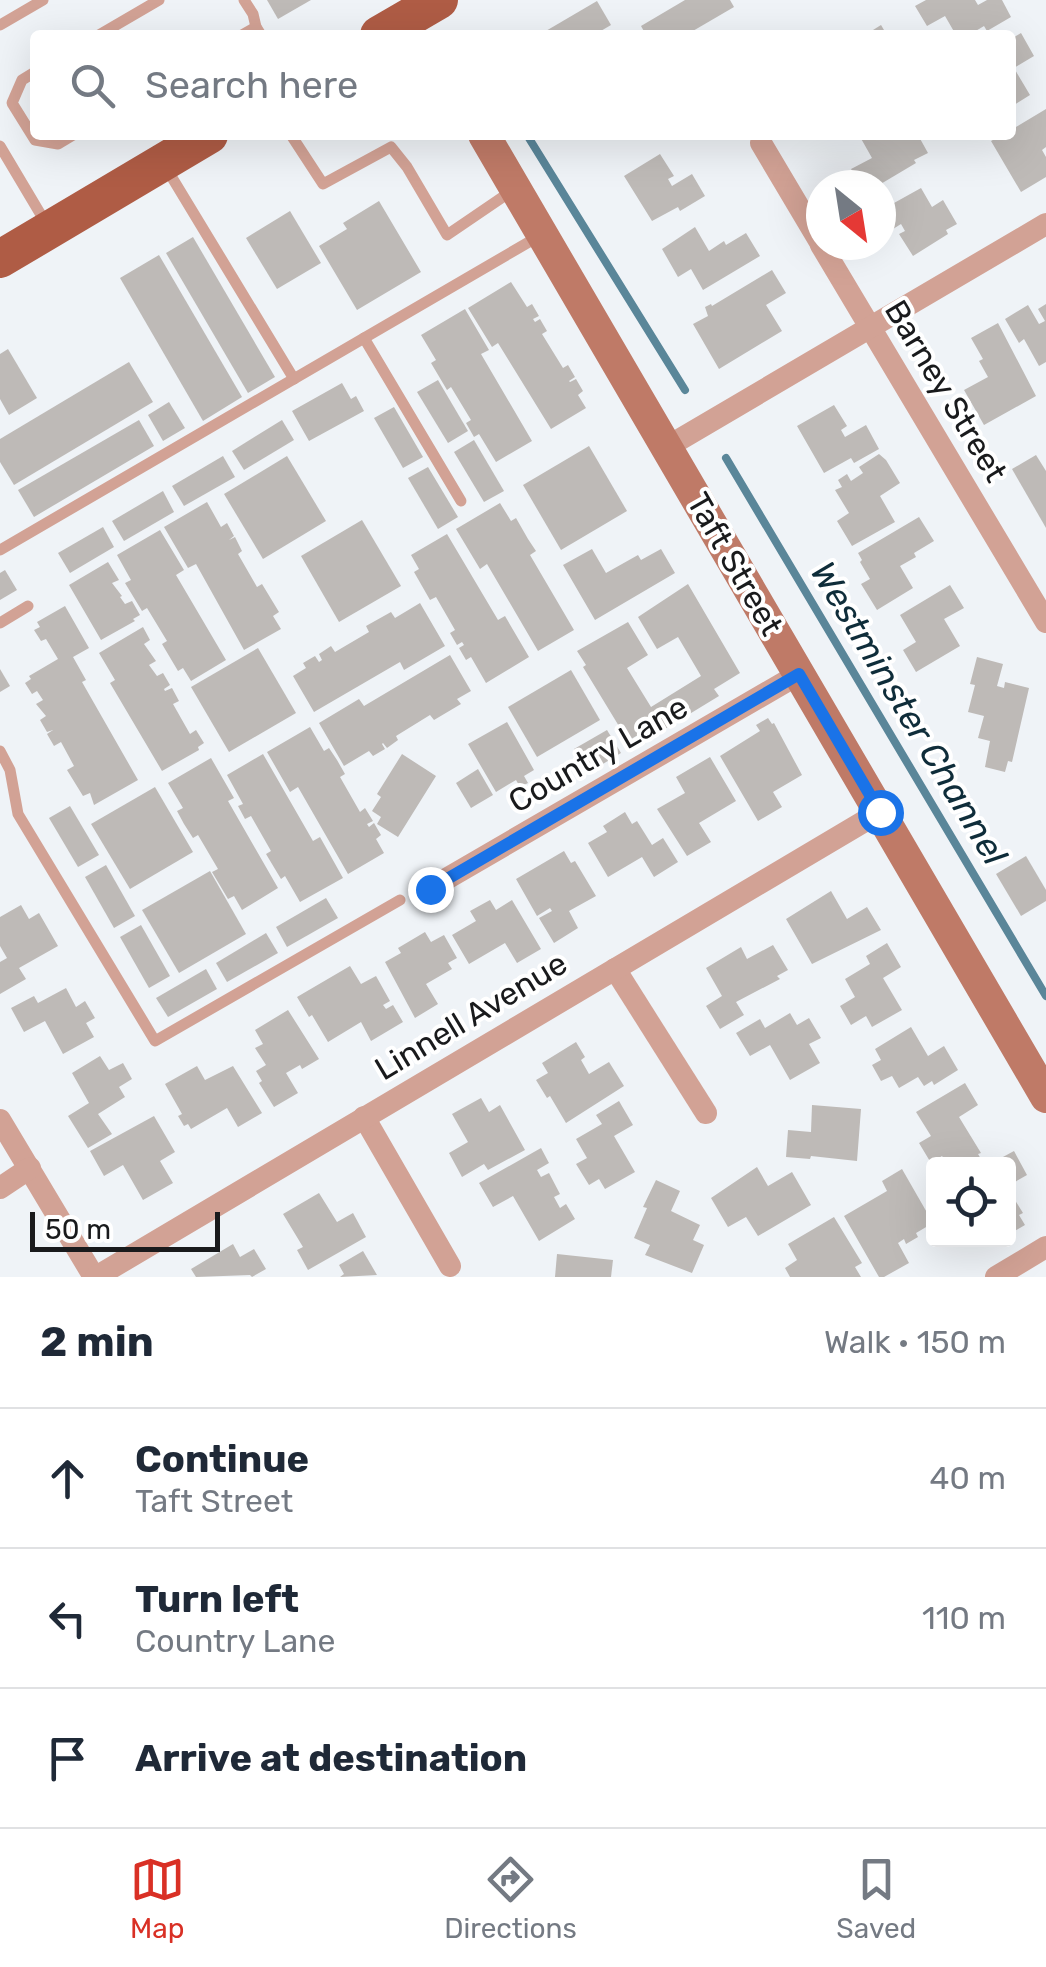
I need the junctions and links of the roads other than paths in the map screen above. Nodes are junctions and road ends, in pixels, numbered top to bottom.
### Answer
1 (43, 0) edge
2 (160, 0) edge
3 (244, 0) edge
4 (426, 17) edge
5 (0, 25) edge
6 (108, 30) edge
7 (258, 30) edge
8 (392, 30) edge
9 (30, 75) edge
10 (30, 132) edge
11 (35, 140) edge
12 (65, 140) edge
13 (294, 140) edge
14 (487, 140) edge
15 (761, 143) dead end
16 (0, 146) edge
17 (181, 148) edge
18 (515, 189) junction
19 (806, 220) edge
20 (1046, 224) edge
21 (49, 228) junction
22 (542, 235) junction
23 (0, 259) edge
24 (830, 260) edge
25 (870, 327) junction
26 (364, 338) junction
27 (294, 379) junction
28 (667, 447) junction
29 (461, 500) dead end
30 (0, 550) edge
31 (28, 606) dead end
32 (1046, 622) edge
33 (0, 624) edge
34 (799, 674) junction
35 (0, 751) edge
36 (880, 812) junction
37 (430, 889) dead end
38 (400, 900) dead end
39 (615, 969) junction
40 (1046, 1097) edge
41 (706, 1113) dead end
42 (364, 1117) junction
43 (0, 1120) edge
44 (30, 1168) junction
45 (0, 1188) edge
46 (1046, 1247) edge
47 (450, 1266) dead end
48 (95, 1277) edge
49 (996, 1277) edge

1 - 5 lane
2 - 6 lane
3 - 7 lane
4 - 8 main road
9 - 10 lane
11 - 12 lane
13 - 18 lane
14 - 18 street, Taft Street
15 - 19 street, Barney Street
16 - 21 lane
17 - 21 main road
17 - 27 lane
18 - 22 street, Taft Street
20 - 25 street
21 - 23 main road
22 - 26 lane
22 - 28 street, Taft Street
24 - 25 street, Barney Street
25 - 28 street
25 - 32 street, Barney Street
26 - 27 lane
26 - 29 lane
27 - 30 lane
28 - 34 street, Taft Street
31 - 33 lane
34 - 36 street, Taft Street
34 - 37 street, Country Lane
35 - 38 lane
36 - 39 street, Linnell Avenue
36 - 40 street, Taft Street
39 - 41 street
39 - 42 street, Linnell Avenue
42 - 47 street
42 - 48 street, Linnell Avenue
43 - 44 street
44 - 45 street
44 - 48 street
46 - 49 street

